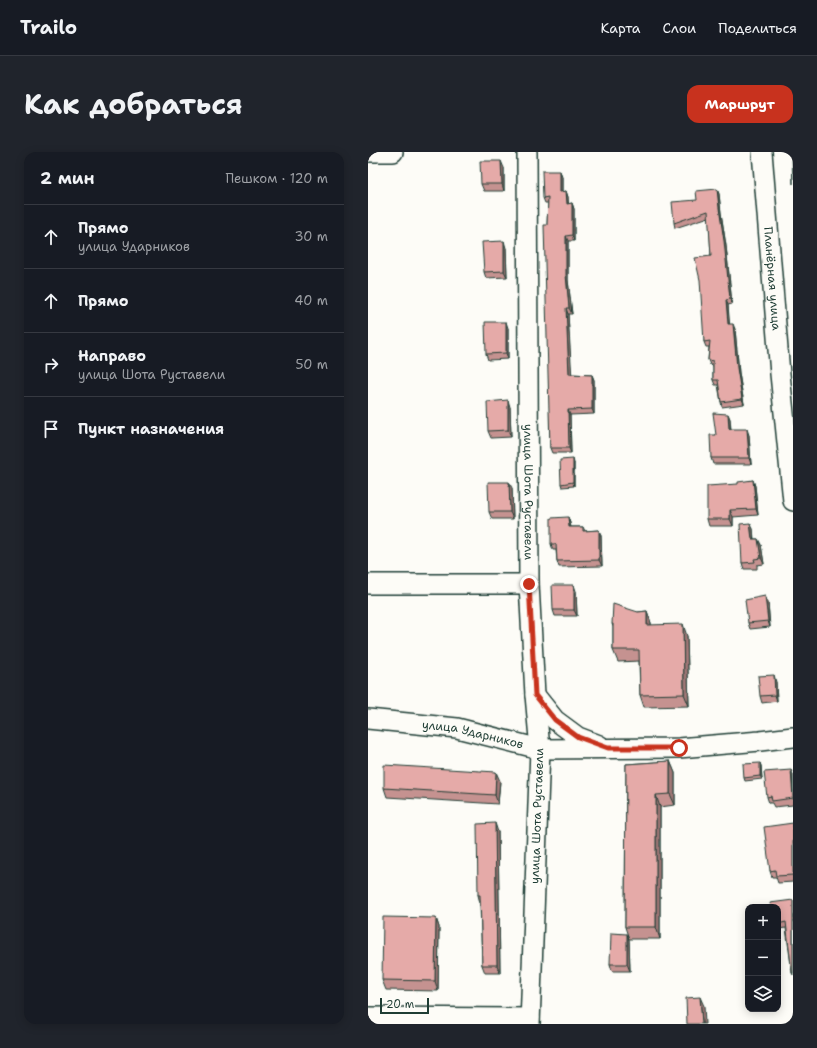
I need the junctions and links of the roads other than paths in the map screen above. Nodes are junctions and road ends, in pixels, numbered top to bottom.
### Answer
1 (368, 152) edge
2 (393, 152) edge
3 (527, 152) edge
4 (762, 152) edge
5 (793, 501) edge
6 (368, 584) edge
7 (529, 584) junction
8 (535, 695) junction
9 (368, 719) edge
10 (793, 736) edge
11 (608, 748) junction
12 (540, 749) junction
13 (368, 1018) edge
14 (530, 1021) edge

1 - 2 street
3 - 7 street, улица Шота Руставели
4 - 5 street, Планёрная улица
6 - 7 street
7 - 8 street, улица Шота Руставели
8 - 11 street
8 - 12 street, улица Шота Руставели
9 - 12 street, улица Ударников
10 - 11 street, улица Ударников
11 - 12 street, улица Ударников
12 - 14 street, улица Шота Руставели
13 - 14 street

